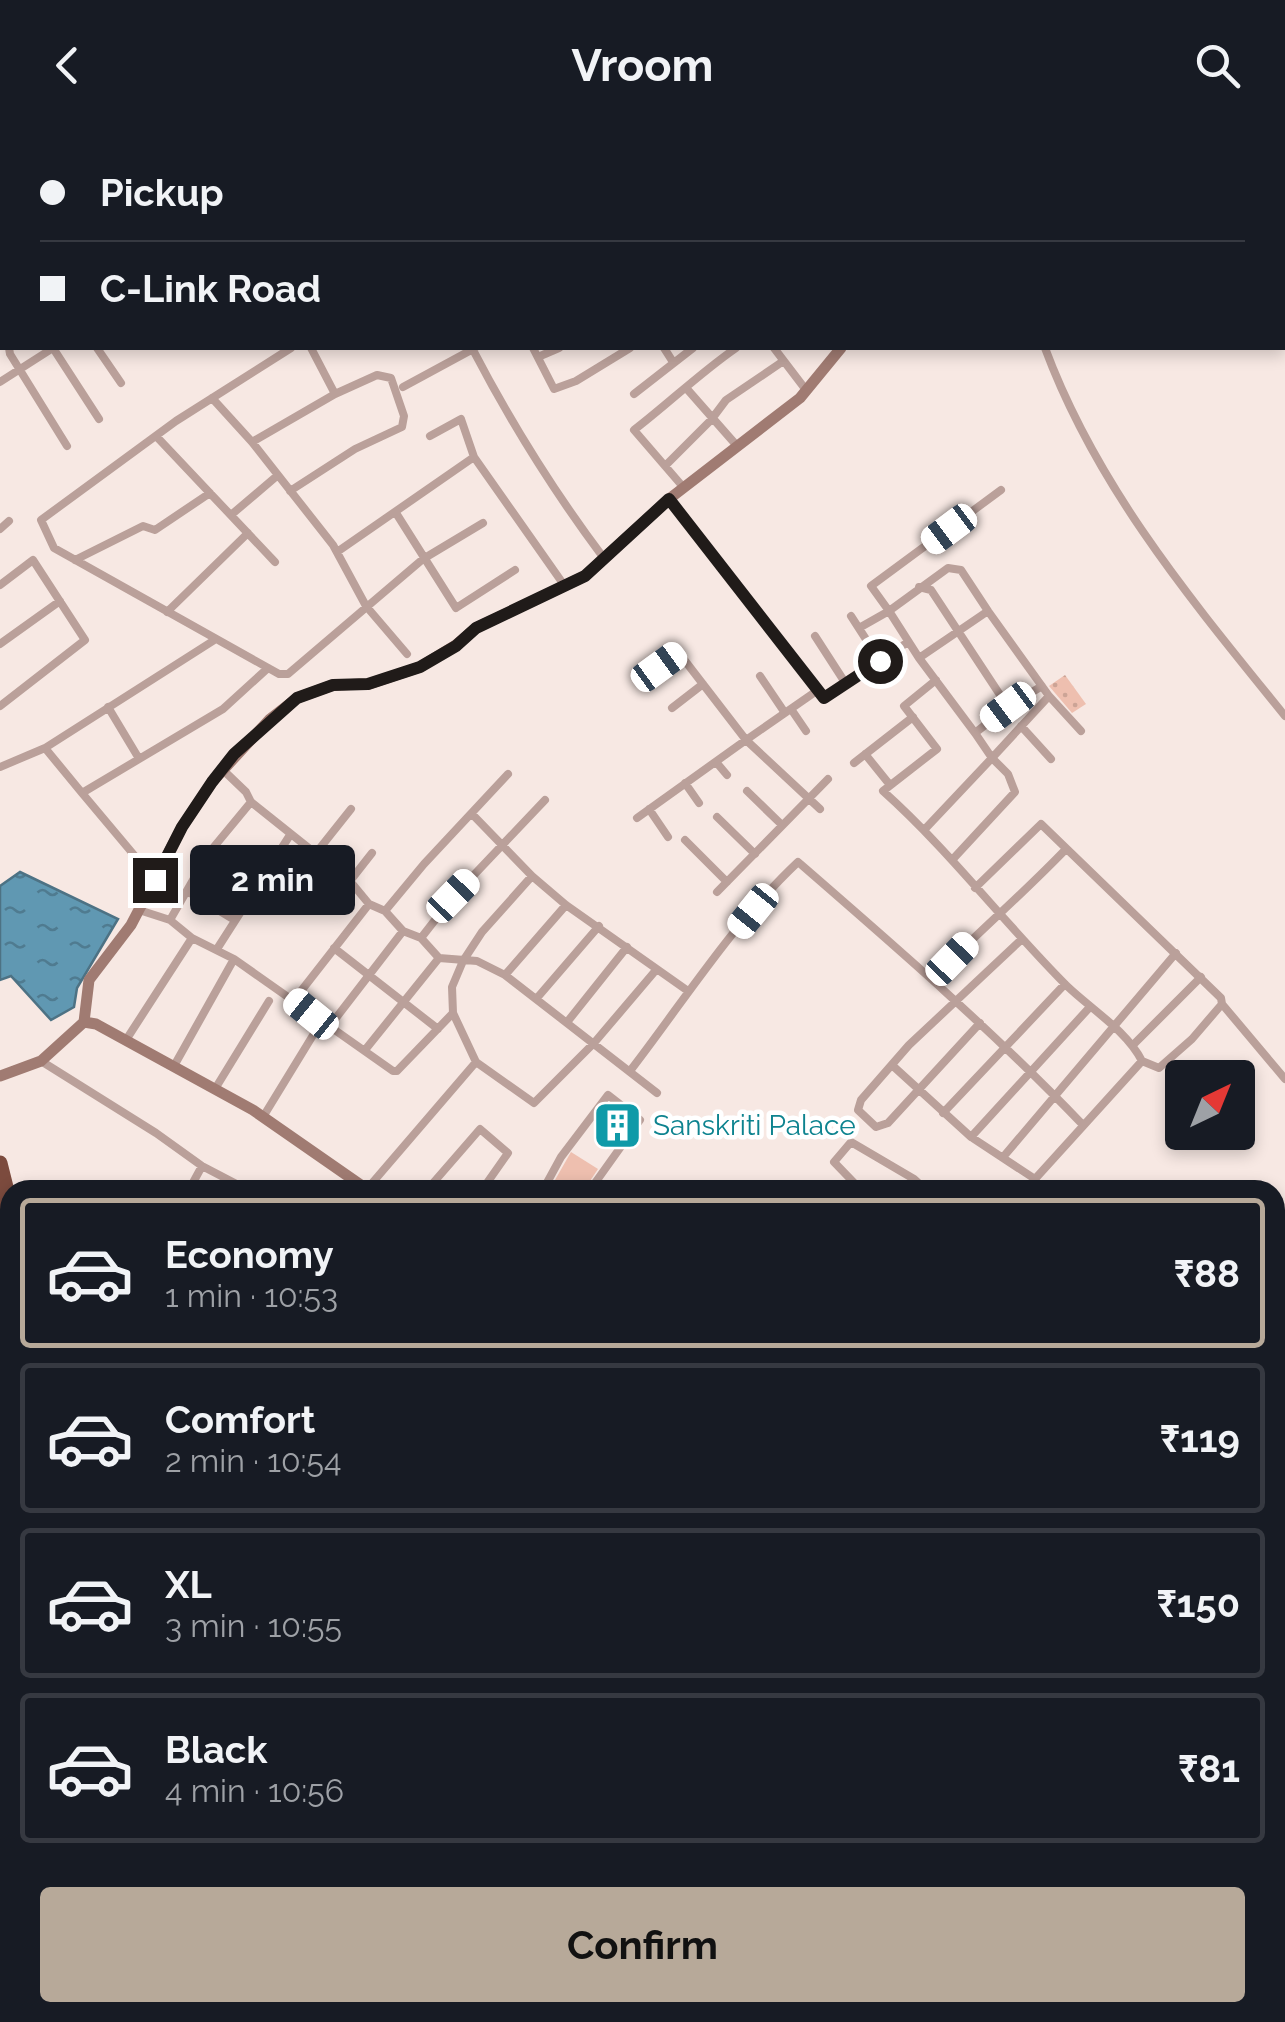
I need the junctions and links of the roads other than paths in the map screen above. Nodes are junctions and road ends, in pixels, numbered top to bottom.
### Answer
1 (10, 350) edge
2 (50, 350) edge
3 (54, 350) edge
4 (98, 350) edge
5 (288, 350) edge
6 (312, 350) edge
7 (469, 350) edge
8 (474, 350) edge
9 (534, 350) edge
10 (554, 350) edge
11 (627, 350) edge
12 (665, 350) edge
13 (690, 350) edge
14 (733, 350) edge
15 (775, 350) edge
16 (839, 350) edge
17 (1046, 350) edge
18 (538, 358) junction
19 (673, 362) junction
20 (782, 362) junction
21 (19, 370) junction
22 (0, 382) edge
23 (122, 383) dead end
24 (403, 387) dead end
25 (687, 389) junction
26 (806, 390) junction
27 (335, 394) junction
28 (634, 394) dead end
29 (212, 398) junction
30 (99, 419) dead end
31 (711, 420) junction
32 (156, 436) junction
33 (430, 436) dead end
34 (252, 442) junction
35 (66, 446) dead end
36 (738, 447) junction
37 (474, 456) junction
38 (665, 466) junction
39 (278, 475) junction
40 (684, 488) junction
41 (1001, 490) dead end
42 (290, 491) junction
43 (210, 493) junction
44 (669, 499) junction
45 (396, 513) junction
46 (231, 515) junction
47 (9, 521) dead end
48 (482, 523) dead end
49 (0, 529) edge
50 (248, 533) junction
51 (337, 552) junction
52 (603, 557) junction
53 (423, 559) junction
54 (75, 560) junction
55 (275, 562) dead end
56 (515, 570) dead end
57 (0, 585) edge
58 (564, 585) junction
59 (919, 588) junction
60 (60, 601) junction
61 (366, 606) junction
62 (889, 611) junction
63 (988, 611) junction
64 (167, 612) junction
65 (851, 616) dead end
66 (859, 628) junction
67 (958, 632) junction
68 (815, 636) dead end
69 (216, 639) junction
70 (908, 642) junction
71 (0, 644) edge
72 (408, 654) dead end
73 (919, 658) junction
74 (880, 661) junction
75 (268, 668) junction
76 (760, 676) dead end
77 (936, 680) junction
78 (639, 681) dead end
79 (703, 684) junction
80 (846, 684) junction
81 (1042, 686) junction
82 (818, 690) junction
83 (1050, 696) junction
84 (0, 706) edge
85 (1008, 707) junction
86 (108, 708) junction
87 (672, 708) dead end
88 (788, 711) junction
89 (1285, 716) edge
90 (913, 718) junction
91 (1021, 726) junction
92 (806, 730) dead end
93 (975, 732) junction
94 (1081, 732) dead end
95 (746, 740) junction
96 (44, 748) junction
97 (865, 754) junction
98 (138, 757) junction
99 (992, 758) junction
100 (1052, 759) dead end
101 (716, 762) junction
102 (854, 763) dead end
103 (0, 767) edge
104 (222, 769) junction
105 (508, 774) dead end
106 (727, 775) dead end
107 (828, 779) dead end
108 (686, 783) junction
109 (890, 785) junction
110 (747, 791) dead end
111 (82, 794) junction
112 (808, 798) junction
113 (545, 800) dead end
114 (251, 802) junction
115 (699, 803) dead end
116 (820, 808) dead end
117 (351, 809) dead end
118 (648, 809) junction
119 (472, 814) junction
120 (717, 816) dead end
121 (636, 818) dead end
122 (782, 825) junction
123 (926, 828) junction
124 (290, 835) junction
125 (668, 837) dead end
126 (685, 840) dead end
127 (503, 845) junction
128 (1066, 849) junction
129 (316, 853) junction
130 (372, 853) dead end
131 (754, 854) junction
132 (953, 859) junction
133 (532, 876) junction
134 (155, 880) junction
135 (350, 881) junction
136 (727, 882) junction
137 (975, 888) junction
138 (187, 891) junction
139 (717, 892) dead end
140 (369, 904) junction
141 (566, 905) junction
142 (139, 910) junction
143 (385, 911) junction
144 (998, 914) junction
145 (233, 919) junction
146 (170, 920) junction
147 (599, 926) junction
148 (403, 931) junction
149 (192, 938) junction
150 (421, 938) junction
151 (1022, 939) junction
152 (627, 947) junction
153 (334, 948) junction
154 (217, 949) junction
155 (1176, 953) junction
156 (439, 958) junction
157 (234, 959) junction
158 (463, 962) junction
159 (656, 970) junction
160 (504, 975) junction
161 (368, 976) junction
162 (933, 978) junction
163 (1202, 978) junction
164 (1065, 984) junction
165 (688, 992) junction
166 (537, 998) junction
167 (294, 1000) junction
168 (956, 1000) junction
169 (269, 1001) dead end
170 (403, 1002) junction
171 (1222, 1004) junction
172 (1090, 1008) junction
173 (452, 1013) junction
174 (568, 1021) junction
175 (84, 1022) junction
176 (980, 1023) junction
177 (1111, 1026) junction
178 (328, 1027) junction
179 (438, 1029) junction
180 (316, 1032) dead end
181 (126, 1040) junction
182 (594, 1043) junction
183 (1134, 1044) junction
184 (1004, 1046) junction
185 (364, 1050) junction
186 (41, 1061) junction
187 (1142, 1061) junction
188 (476, 1062) junction
189 (174, 1066) junction
190 (893, 1066) junction
191 (630, 1071) junction
192 (1032, 1071) junction
193 (0, 1076) edge
194 (1285, 1079) edge
195 (215, 1089) junction
196 (918, 1090) junction
197 (658, 1093) dead end
198 (1056, 1096) junction
199 (943, 1113) junction
200 (263, 1117) junction
201 (1083, 1125) junction
202 (971, 1138) junction
203 (1004, 1156) junction
204 (202, 1166) junction
205 (194, 1180) edge
206 (229, 1180) edge
207 (354, 1180) edge
208 (376, 1180) edge
209 (436, 1180) edge
210 (489, 1180) edge
211 (548, 1180) edge
212 (597, 1180) edge
213 (852, 1180) edge
214 (916, 1180) edge
215 (1035, 1180) joint

1 - 21 street
2 - 21 street
3 - 30 street
4 - 23 street
5 - 29 street
6 - 27 street
7 - 24 street
8 - 52 street
9 - 18 street
10 - 18 street
11 - 18 street
12 - 19 street
13 - 19 street
14 - 25 street
15 - 20 street
16 - 26 street
17 - 89 street
19 - 28 street
20 - 26 street
20 - 31 street
21 - 22 street
21 - 35 street
25 - 31 street
25 - 38 street
26 - 36 street
27 - 34 street
27 - 42 street
29 - 32 street
29 - 34 street
31 - 36 street
31 - 38 street
32 - 43 street
32 - 54 street
33 - 37 street
34 - 39 street
36 - 40 street
37 - 45 street
37 - 58 street
38 - 40 street
39 - 42 street
39 - 46 street
40 - 44 street
41 - 62 street
42 - 51 street
43 - 46 street
43 - 54 street
44 - 52 street
44 - 82 street
45 - 51 street
45 - 53 street
46 - 50 street
47 - 49 street
48 - 53 street
50 - 55 street
50 - 64 street
51 - 61 street
52 - 58 street
53 - 56 street
53 - 61 street
54 - 64 street
57 - 60 street
58 - 104 street
59 - 62 street
59 - 63 street
59 - 67 street
60 - 71 street
60 - 84 street
61 - 72 street
61 - 75 street
62 - 66 street
62 - 70 street
63 - 67 street
63 - 81 street
64 - 69 street
65 - 66 street
66 - 74 street
67 - 73 street
67 - 85 street
68 - 80 street
69 - 75 street
69 - 86 street
70 - 73 street
70 - 74 street
73 - 77 street
74 - 80 street
75 - 98 street
76 - 88 street
77 - 90 street
77 - 93 street
78 - 79 street
79 - 87 street
79 - 95 street
80 - 82 street
81 - 83 street
81 - 85 street
82 - 88 street
83 - 91 street
83 - 94 street
85 - 93 street
86 - 96 street
86 - 98 street
88 - 92 street
88 - 95 street
90 - 97 street
90 - 109 street
91 - 99 street
91 - 100 street
93 - 99 street
95 - 101 street
95 - 112 street
96 - 103 street
96 - 111 street
97 - 102 street
97 - 109 street
98 - 111 street
99 - 123 street
99 - 132 street
101 - 106 street
101 - 108 street
104 - 114 street
104 - 134 street
105 - 119 street
107 - 112 street
108 - 115 street
108 - 118 street
109 - 123 street
110 - 122 street
111 - 134 street
112 - 116 street
112 - 122 street
113 - 127 street
114 - 124 street
114 - 138 street
117 - 129 street
118 - 121 street
118 - 125 street
119 - 127 street
119 - 143 street
120 - 131 street
122 - 131 street
123 - 132 street
124 - 129 street
124 - 145 street
126 - 136 street
127 - 133 street
127 - 150 street
128 - 137 street
128 - 144 street
128 - 155 street
129 - 135 street
130 - 135 street
131 - 136 street
132 - 137 street
133 - 141 street
133 - 158 street
134 - 142 street
135 - 140 street
136 - 139 street
137 - 144 street
138 - 145 street
138 - 146 street
140 - 143 street
140 - 153 street
141 - 147 street
141 - 160 street
142 - 146 street
142 - 175 street
143 - 148 street
144 - 151 street
144 - 162 street
145 - 154 street
146 - 149 street
147 - 152 street
147 - 166 street
148 - 150 street
148 - 161 street
149 - 154 street
149 - 181 street
150 - 156 street
151 - 164 street
151 - 168 street
152 - 159 street
152 - 174 street
153 - 161 street
153 - 167 street
154 - 157 street
155 - 163 street
155 - 177 street
156 - 158 street
156 - 170 street
157 - 167 street
157 - 189 street
158 - 160 street
158 - 173 street
159 - 165 street
159 - 182 street
160 - 166 street
161 - 170 street
161 - 178 street
162 - 165 street
162 - 168 street
163 - 171 street
163 - 183 street
164 - 172 street
164 - 184 street
165 - 191 street
166 - 174 street
167 - 178 street
168 - 176 street
168 - 190 street
169 - 195 street
170 - 179 street
170 - 185 street
171 - 187 street
171 - 194 street
172 - 177 street
172 - 192 street
173 - 179 street
173 - 188 street
174 - 182 street
175 - 181 street
175 - 186 street
176 - 184 street
176 - 196 street
177 - 183 street
177 - 198 street
178 - 185 street
179 - 185 street
180 - 200 street
181 - 189 street
182 - 188 street
182 - 191 street
183 - 187 street
184 - 192 street
184 - 199 street
186 - 193 street
186 - 204 street
187 - 201 street
188 - 208 street
189 - 195 street
190 - 196 street
190 - 196 street
191 - 197 street
192 - 198 street
192 - 202 street
195 - 200 street
196 - 199 street
198 - 201 street
198 - 203 street
199 - 202 street
200 - 207 street
201 - 215 street
202 - 203 street
203 - 215 street
204 - 205 street
204 - 206 street
209 - 210 street
211 - 212 street
213 - 214 street

